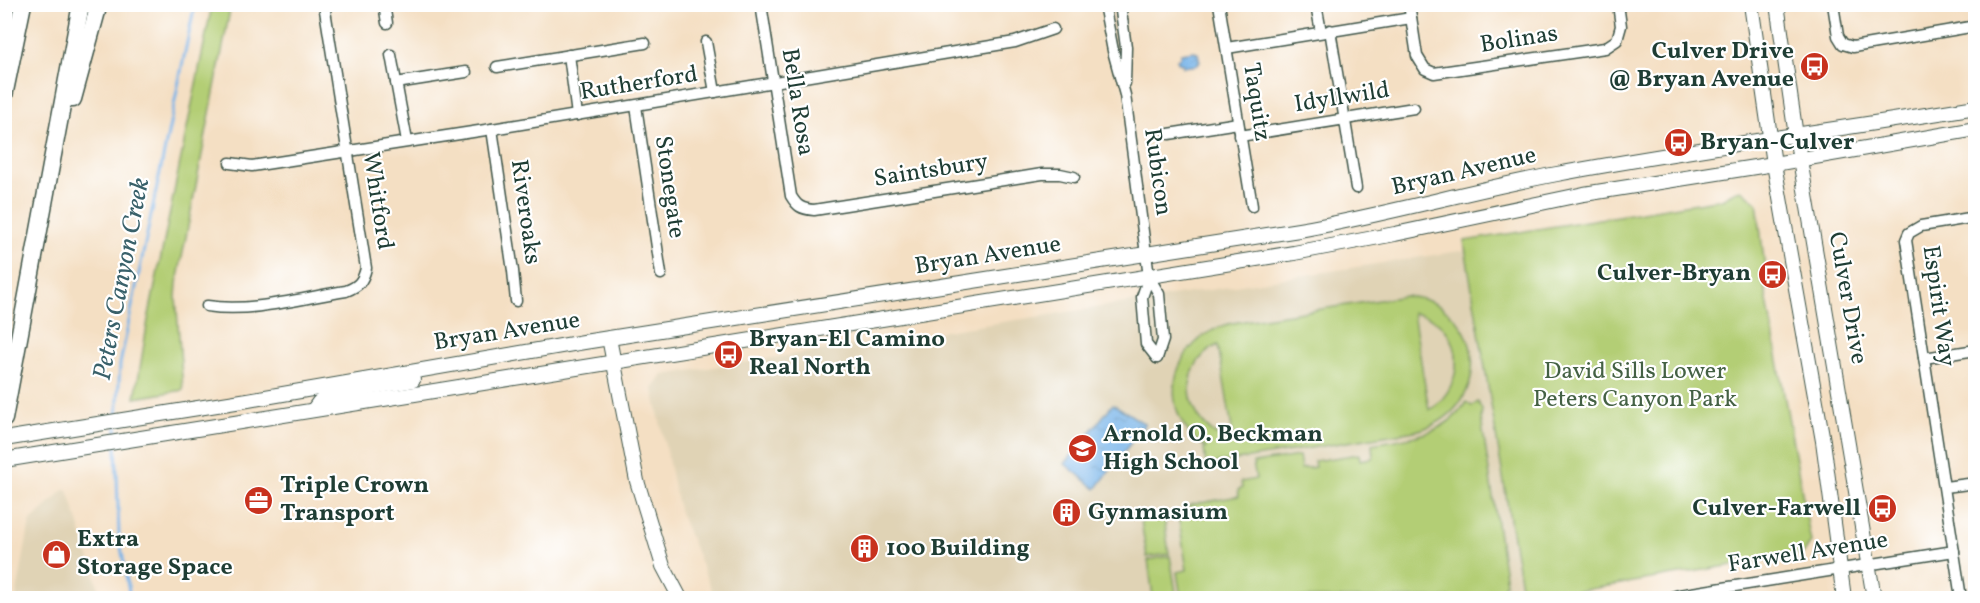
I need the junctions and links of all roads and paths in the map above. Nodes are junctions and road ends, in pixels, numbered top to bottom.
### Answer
1 (22, 4) edge
2 (81, 4) edge
3 (99, 4) edge
4 (324, 4) edge
5 (384, 4) edge
6 (761, 4) edge
7 (1104, 4) edge
8 (1120, 4) edge
9 (1220, 4) edge
10 (1316, 4) edge
11 (1409, 4) edge
12 (1618, 4) edge
13 (1751, 4) edge
14 (1778, 4) edge
15 (1833, 4) edge
16 (1411, 18) junction
17 (387, 23) dead end
18 (1976, 26) edge
19 (1053, 29) dead end
20 (1325, 31) junction
21 (706, 42) dead end
22 (645, 43) dead end
23 (1227, 48) junction
24 (391, 55) dead end
25 (569, 55) junction
26 (497, 67) dead end
27 (466, 72) dead end
28 (774, 82) junction
29 (396, 83) junction
30 (715, 92) junction
31 (1125, 95) junction
32 (4, 96) edge
33 (636, 106) junction
34 (1976, 107) edge
35 (1414, 108) dead end
36 (578, 115) junction
37 (1345, 119) junction
38 (1238, 123) junction
39 (492, 129) junction
40 (1976, 129) edge
41 (1169, 134) dead end
42 (1240, 136) junction
43 (1796, 136) junction
44 (1770, 140) junction
45 (406, 141) junction
46 (54, 144) junction
47 (348, 151) junction
48 (1800, 160) junction
49 (230, 163) dead end
50 (1774, 164) junction
51 (1074, 177) dead end
52 (1356, 188) dead end
53 (796, 205) joint
54 (1252, 206) dead end
55 (1976, 217) edge
56 (1148, 254) junction
57 (661, 274) dead end
58 (1149, 277) junction
59 (516, 301) dead end
60 (207, 306) dead end
61 (609, 338) junction
62 (1976, 350) edge
63 (1924, 358) junction
64 (614, 362) junction
65 (423, 369) junction
66 (314, 410) junction
67 (4, 419) edge
68 (4, 439) edge
69 (4, 460) edge
70 (1976, 483) edge
71 (1945, 488) junction
72 (1954, 551) junction
73 (1870, 565) junction
74 (1840, 570) junction
75 (680, 598) edge
76 (1669, 598) edge
77 (1844, 598) edge
78 (1874, 598) edge
79 (1961, 598) edge

1 - 32 highway
2 - 46 highway
3 - 46 highway
4 - 47 street, Whitford
5 - 17 street
6 - 28 street, Bella Rosa
7 - 31 street, Rubicon
8 - 31 street, Rubicon
9 - 23 street, Taquitz
10 - 20 street
11 - 16 street
12 - 16 street, Bolinas
13 - 44 main road, Culver Drive
14 - 43 main road, Culver Drive
15 - 18 street
16 - 20 street
19 - 28 street, Rutherford
20 - 23 street
20 - 37 street
21 - 30 street
22 - 25 street
23 - 38 street, Taquitz
24 - 29 street
25 - 26 street
25 - 36 street
27 - 29 street
28 - 30 street, Rutherford
28 - 53 street, Bella Rosa
29 - 45 street
30 - 33 street, Rutherford
31 - 56 street, Rubicon
33 - 36 street, Rutherford
33 - 57 street, Stonegate
34 - 43 main road, Bryan Avenue
35 - 37 street, Idyllwild
36 - 39 street, Rutherford
37 - 42 street, Idyllwild
37 - 52 street
38 - 41 street
38 - 42 street, Taquitz
39 - 45 street, Rutherford
39 - 59 street, Riveroaks
40 - 48 main road, Bryan Avenue
42 - 54 street, Taquitz
43 - 44 main road, Bryan Avenue
43 - 48 main road, Culver Drive
44 - 50 main road, Culver Drive
44 - 56 main road, Bryan Avenue
45 - 47 street, Rutherford
46 - 67 highway
47 - 49 street, Rutherford
47 - 60 street, Whitford
48 - 50 main road, Bryan Avenue
48 - 73 main road, Culver Drive
50 - 58 main road, Bryan Avenue
50 - 74 main road, Culver Drive
51 - 53 street, Saintsbury
55 - 63 street, Espirit Way
56 - 58 street, Rubicon
56 - 61 main road, Bryan Avenue
58 - 58 street
58 - 64 main road, Bryan Avenue
61 - 64 main road
61 - 65 main road, Bryan Avenue
62 - 63 street
63 - 71 street, Espirit Way
64 - 66 main road, Bryan Avenue
64 - 75 main road
65 - 66 main road
65 - 68 main road, Bryan Avenue
66 - 69 main road, Bryan Avenue
70 - 71 street
71 - 72 street, Espirit Way
72 - 73 street, Farwell Avenue
72 - 79 street, Espirit Way
73 - 74 street, Farwell Avenue
73 - 78 main road, Culver Drive
74 - 76 street, Farwell Avenue
74 - 77 main road, Culver Drive

